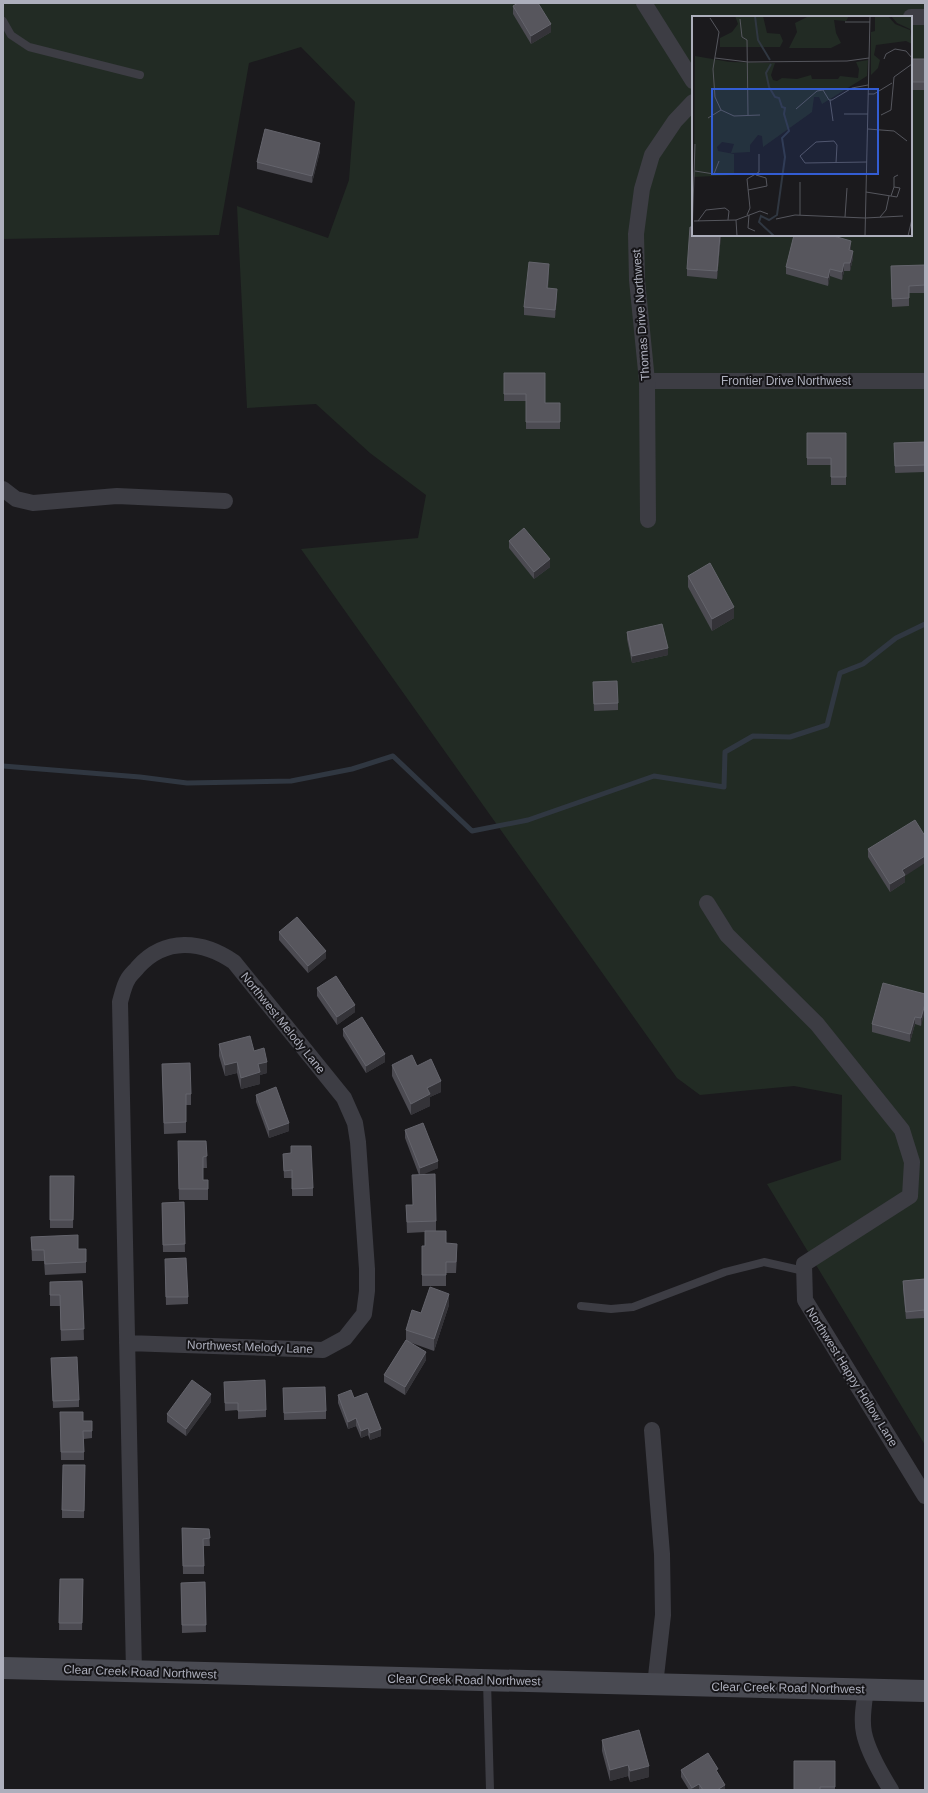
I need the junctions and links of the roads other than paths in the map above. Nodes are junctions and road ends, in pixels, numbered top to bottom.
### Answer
1 (644, 3) edge
2 (925, 17) edge
3 (912, 18) edge
4 (3, 21) edge
5 (140, 75) dead end
6 (692, 79) edge
7 (692, 103) edge
8 (647, 381) junction
9 (925, 381) edge
10 (3, 489) edge
11 (225, 501) dead end
12 (648, 520) dead end
13 (707, 903) dead end
14 (804, 1271) junction
15 (581, 1306) dead end
16 (127, 1343) junction
17 (652, 1430) dead end
18 (925, 1496) edge
19 (3, 1668) edge
20 (134, 1672) junction
21 (487, 1680) junction
22 (656, 1685) junction
23 (866, 1690) junction
24 (925, 1691) edge
25 (490, 1790) edge
26 (891, 1790) edge

1 - 6 street
2 - 3 street
4 - 5 lane
7 - 8 street, Thomas Drive Northwest
8 - 9 street, Frontier Drive Northwest
8 - 12 street, Thomas Drive Northwest
10 - 11 street
13 - 14 street
14 - 15 lane
14 - 18 street, Northwest Happy Hollow Lane
16 - 16 street, Northwest Melody Lane
16 - 20 street, Northwest Melody Lane
17 - 22 street
19 - 20 main road, Clear Creek Road Northwest
20 - 21 main road, Clear Creek Road Northwest
21 - 22 main road, Clear Creek Road Northwest
21 - 25 lane
22 - 23 main road, Clear Creek Road Northwest
23 - 24 main road, Clear Creek Road Northwest
23 - 26 street

